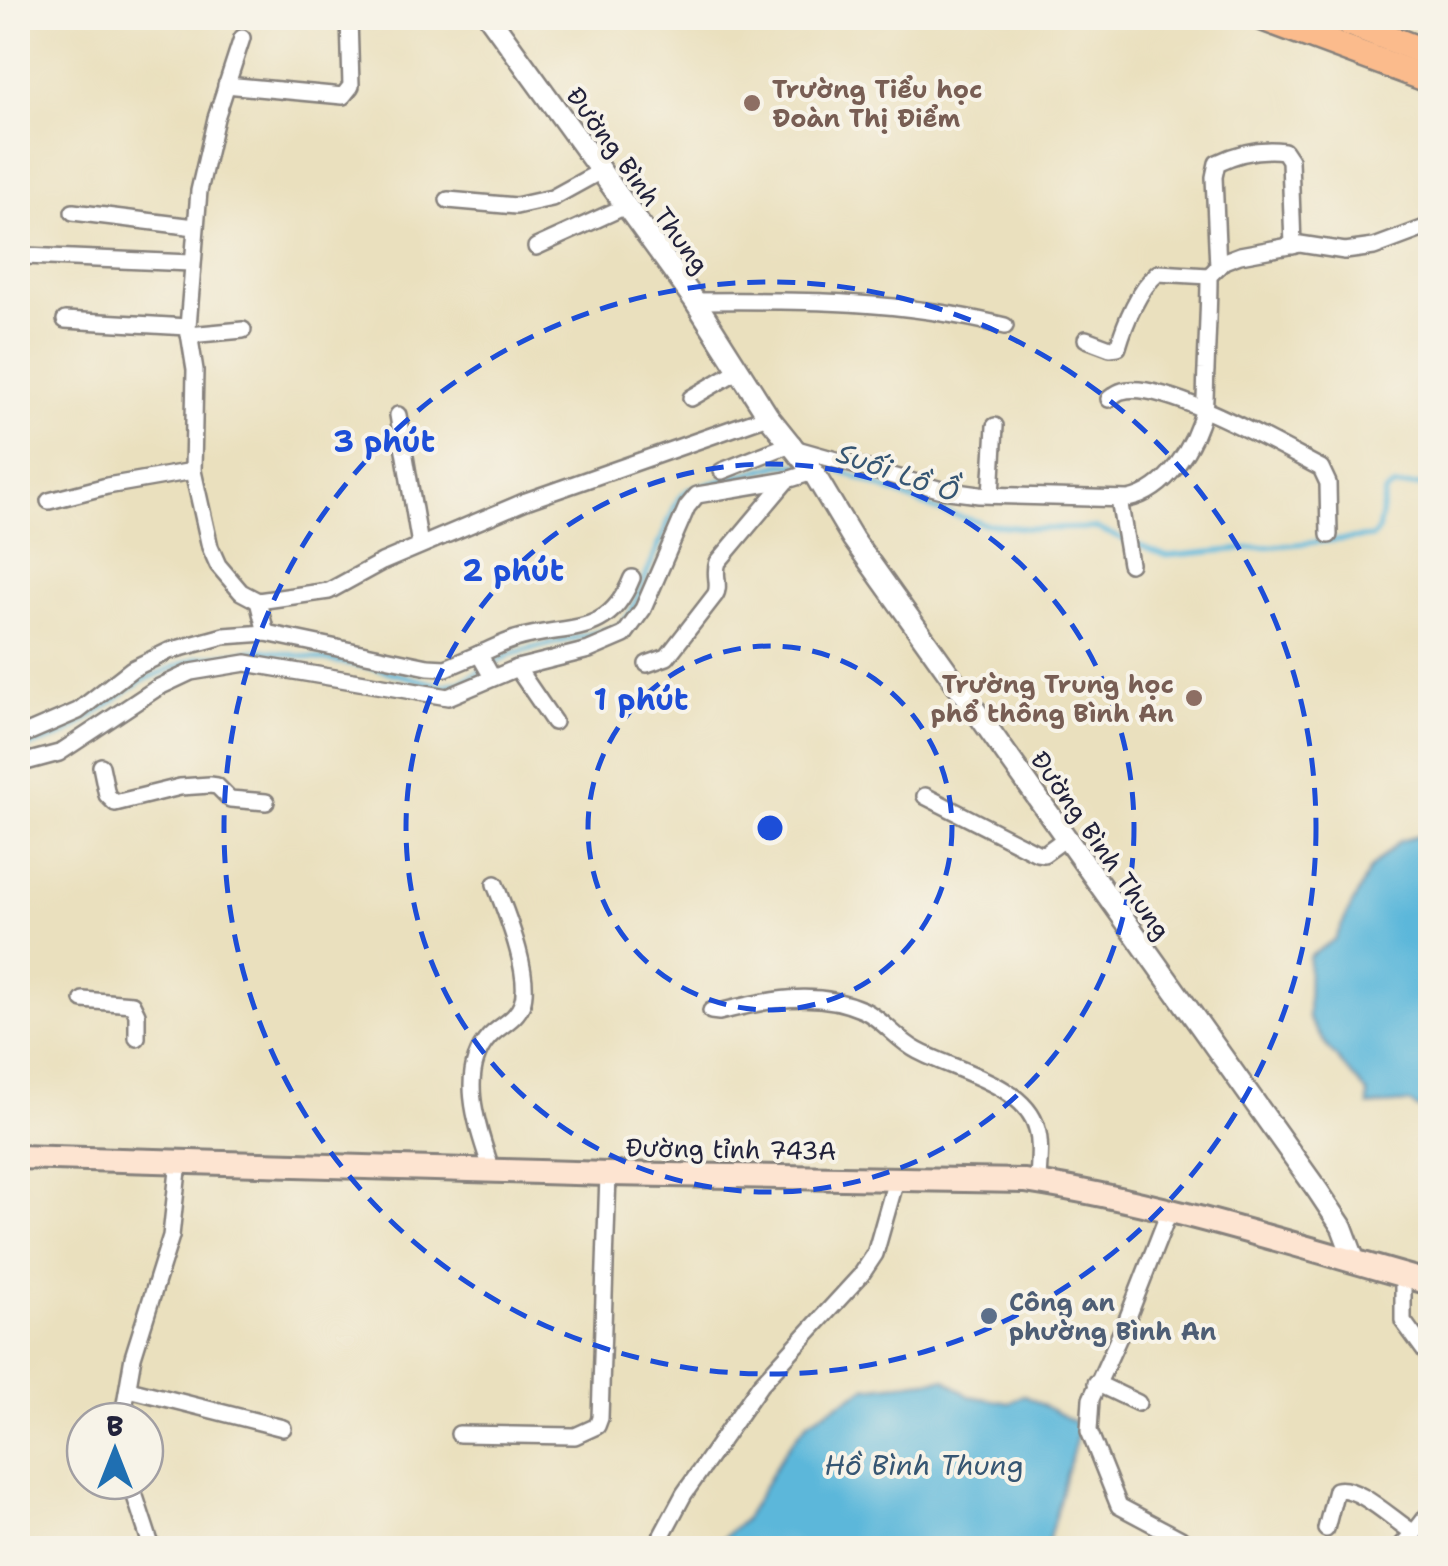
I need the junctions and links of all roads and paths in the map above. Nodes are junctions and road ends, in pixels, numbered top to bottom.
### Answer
1 (350, 18) edge
2 (490, 18) edge
3 (1263, 18) edge
4 (1337, 18) edge
5 (242, 38) dead end
6 (1430, 54) edge
7 (1430, 80) edge
8 (226, 86) junction
9 (601, 171) junction
10 (448, 200) dead end
11 (626, 206) junction
12 (72, 212) dead end
13 (1430, 226) edge
14 (196, 227) junction
15 (1294, 246) junction
16 (536, 247) dead end
17 (24, 256) dead end
18 (192, 262) junction
19 (1213, 272) junction
20 (694, 301) junction
21 (65, 320) dead end
22 (1005, 326) dead end
23 (243, 330) dead end
24 (188, 331) junction
25 (1086, 338) dead end
26 (739, 370) junction
27 (691, 398) dead end
28 (1109, 399) dead end
29 (1204, 408) junction
30 (398, 414) dead end
31 (768, 416) junction
32 (995, 426) dead end
33 (802, 457) junction
34 (194, 471) junction
35 (722, 472) dead end
36 (786, 480) junction
37 (991, 495) junction
38 (1119, 498) junction
39 (50, 501) dead end
40 (1329, 534) dead end
41 (420, 546) junction
42 (1129, 558) dead end
43 (632, 578) dead end
44 (258, 600) junction
45 (266, 633) junction
46 (480, 656) junction
47 (647, 664) dead end
48 (518, 668) junction
49 (492, 677) junction
50 (554, 722) dead end
51 (18, 736) edge
52 (18, 764) edge
53 (101, 766) dead end
54 (924, 796) dead end
55 (266, 802) dead end
56 (1066, 838) junction
57 (495, 884) dead end
58 (83, 1000) dead end
59 (711, 1011) dead end
60 (137, 1038) dead end
61 (18, 1157) edge
62 (179, 1162) junction
63 (492, 1171) junction
64 (608, 1174) junction
65 (896, 1180) junction
66 (1038, 1183) junction
67 (1169, 1212) junction
68 (1355, 1262) junction
69 (1403, 1275) junction
70 (1430, 1282) edge
71 (1430, 1358) edge
72 (1096, 1383) junction
73 (129, 1389) junction
74 (126, 1401) edge
75 (1138, 1403) dead end
76 (284, 1428) dead end
77 (459, 1434) dead end
78 (137, 1501) edge
79 (1430, 1512) edge
80 (1326, 1529) dead end
81 (1414, 1533) junction
82 (1181, 1538) dead end
83 (152, 1548) edge
84 (656, 1548) edge
85 (1399, 1548) edge

1 - 8 street
2 - 9 street, Đường Bình Thung
3 - 7 main road
4 - 6 main road
5 - 8 street
8 - 14 street
9 - 10 street
9 - 11 street, Đường Bình Thung
11 - 16 street
11 - 20 street, Đường Bình Thung
12 - 14 street
13 - 15 street
14 - 18 street
15 - 19 street
15 - 19 street
17 - 18 street
18 - 24 street
19 - 25 street
19 - 29 street
20 - 22 street
20 - 26 street, Đường Bình Thung
21 - 24 street
23 - 24 street
24 - 34 street
26 - 27 street
26 - 31 street, Đường Bình Thung
28 - 29 street
29 - 38 street
29 - 40 street
30 - 41 street
31 - 33 street, Đường Bình Thung
31 - 41 street
32 - 37 street
33 - 35 street
33 - 36 street
33 - 37 street
33 - 56 street, Đường Bình Thung
34 - 39 street
34 - 44 street
36 - 47 street
36 - 48 street
37 - 38 street
38 - 42 street
41 - 44 street
43 - 46 street
44 - 45 street
45 - 46 street
45 - 51 street
46 - 49 street
48 - 49 street
48 - 50 street
49 - 52 street
53 - 55 street
54 - 56 street
56 - 68 street, Đường Bình Thung
57 - 63 street
58 - 60 street
59 - 66 street
61 - 62 main road, Đường tỉnh 743A
62 - 63 main road, Đường tỉnh 743A
62 - 73 street
63 - 64 main road, Đường tỉnh 743A
64 - 65 main road, Đường tỉnh 743A
64 - 77 street
65 - 66 main road, Đường tỉnh 743A
65 - 84 street
66 - 67 main road, Đường tỉnh 743A
67 - 68 main road, Đường tỉnh 743A
67 - 72 street
68 - 69 main road, Đường tỉnh 743A
69 - 70 main road, Đường tỉnh 743A
69 - 71 street
72 - 75 street
72 - 82 street
73 - 74 street
73 - 76 street
78 - 83 street
79 - 81 street
80 - 81 street
81 - 85 street

